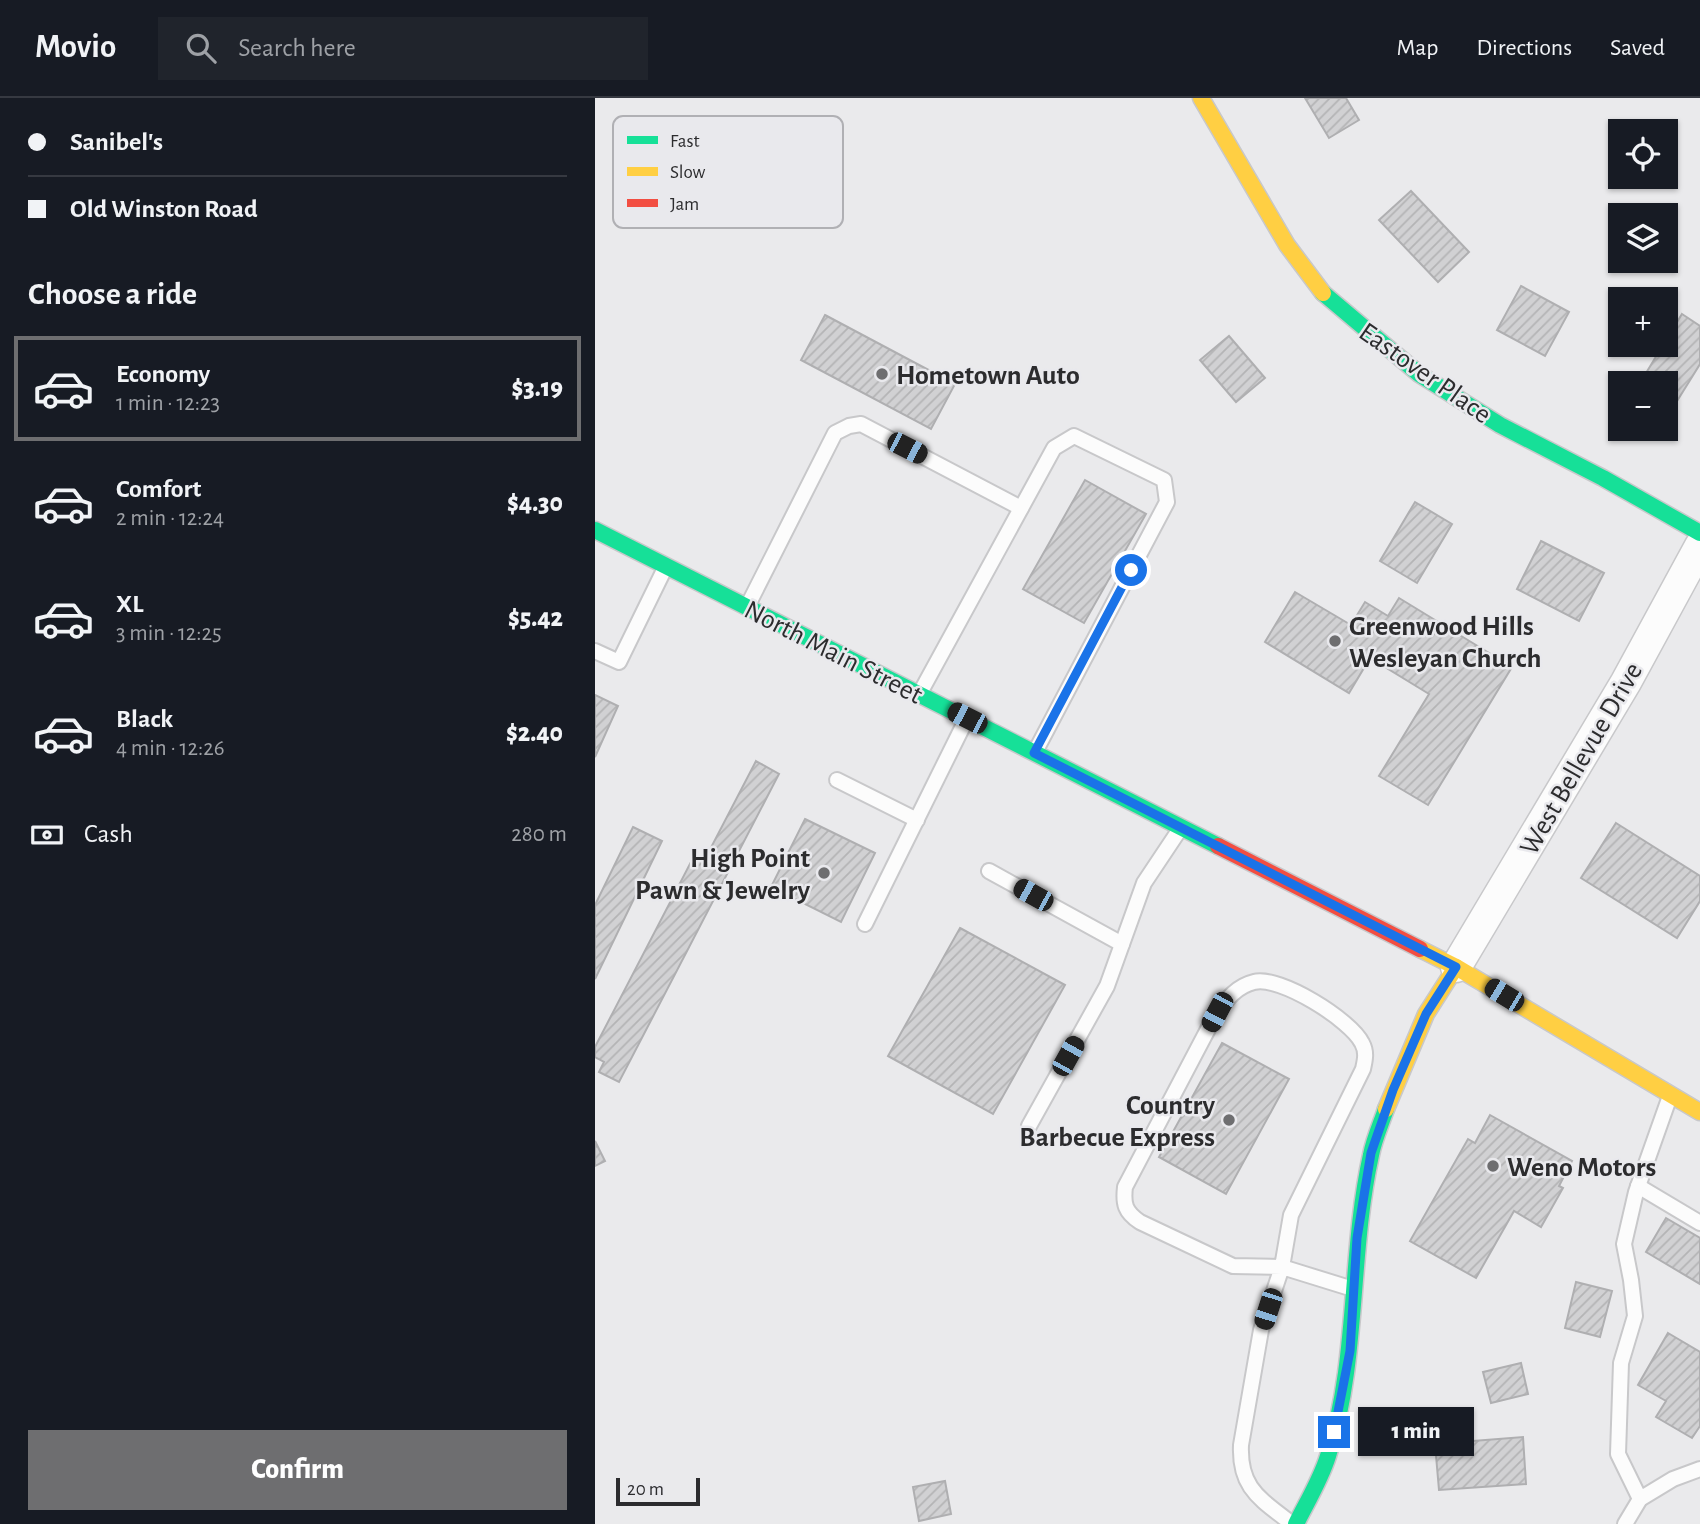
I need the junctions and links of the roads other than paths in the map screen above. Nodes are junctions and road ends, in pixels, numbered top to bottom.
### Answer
1 (1201, 98) edge
2 (1021, 508) junction
3 (595, 530) edge
4 (1700, 533) edge
5 (1700, 546) edge
6 (666, 565) junction
7 (748, 606) junction
8 (595, 651) edge
9 (919, 694) junction
10 (967, 718) junction
11 (1034, 753) junction
12 (837, 780) dead end
13 (917, 820) junction
14 (1181, 828) junction
15 (989, 871) dead end
16 (865, 924) dead end
17 (1122, 944) junction
18 (1456, 967) junction
19 (1671, 1094) junction
20 (1700, 1112) edge
21 (1030, 1126) dead end
22 (1638, 1186) junction
23 (1700, 1223) edge
24 (1282, 1267) junction
25 (1354, 1289) junction
26 (1700, 1469) edge
27 (1640, 1499) junction
28 (1294, 1524) edge
29 (1625, 1524) edge

1 - 4 main road, Eastover Place
2 - 7 lane
2 - 9 lane
2 - 11 lane
3 - 6 main road, North Main Street
5 - 18 street, West Bellevue Drive
6 - 7 main road, North Main Street
6 - 8 lane
7 - 9 main road, North Main Street
9 - 10 main road, North Main Street
10 - 11 main road, North Main Street
10 - 13 lane
11 - 14 main road, North Main Street
12 - 13 lane
13 - 16 lane
14 - 17 lane
14 - 18 main road, North Main Street
15 - 17 lane
17 - 21 lane
18 - 19 main road, North Main Street
18 - 25 main road
19 - 20 main road, North Main Street
19 - 22 lane
22 - 23 lane
22 - 27 lane
24 - 24 lane
24 - 25 lane
24 - 28 lane
25 - 28 main road
26 - 27 lane
27 - 29 lane

